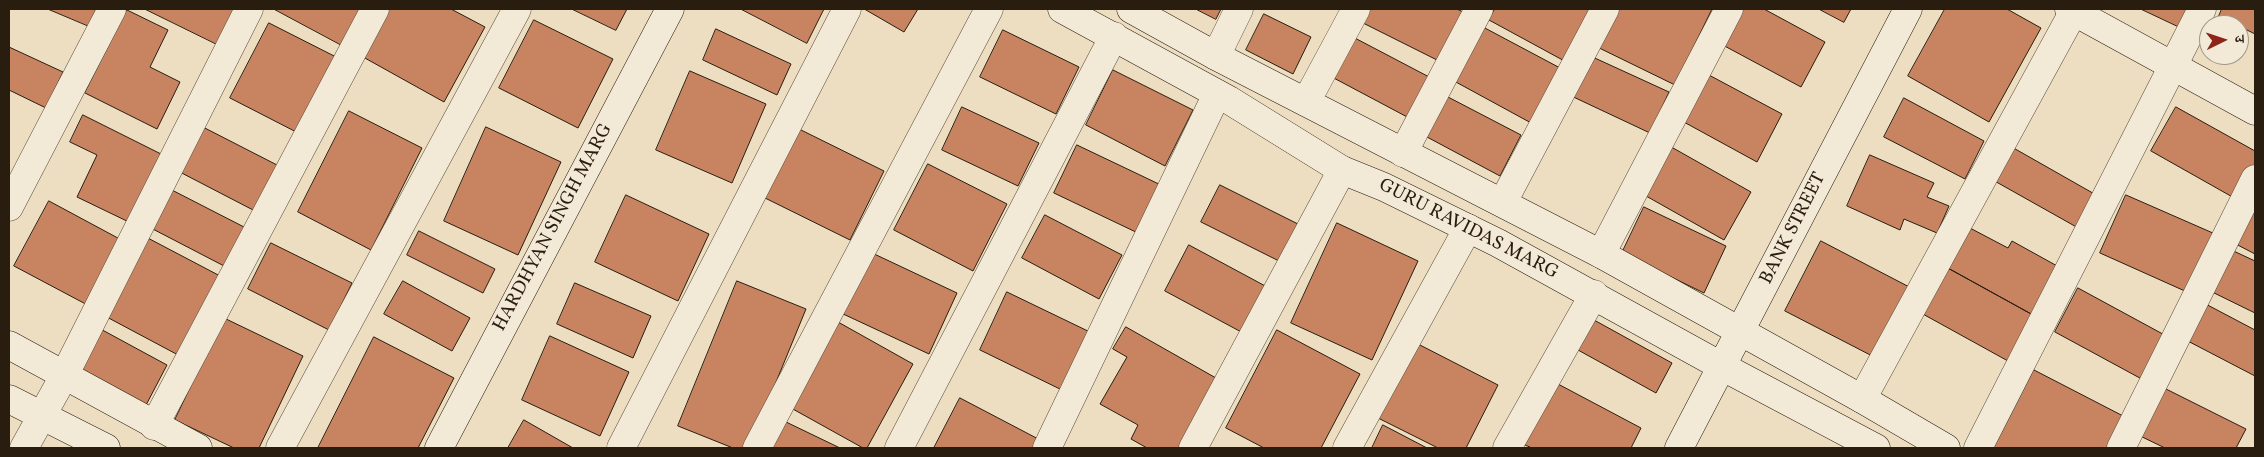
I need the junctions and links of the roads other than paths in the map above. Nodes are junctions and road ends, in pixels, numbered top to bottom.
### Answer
1 (112, 9) edge
2 (249, 9) edge
3 (375, 9) edge
4 (518, 9) edge
5 (670, 9) edge
6 (847, 9) edge
7 (989, 9) edge
8 (1062, 9) edge
9 (1132, 9) edge
10 (1239, 9) edge
11 (1356, 9) edge
12 (1479, 9) edge
13 (1605, 9) edge
14 (1729, 9) edge
15 (1908, 9) edge
16 (2202, 9) edge
17 (2073, 10) edge
18 (1114, 36) junction
19 (1216, 56) junction
20 (2173, 64) junction
21 (1217, 94) junction
22 (1306, 102) junction
23 (2255, 111) edge
24 (1404, 153) junction
25 (1342, 170) junction
26 (2255, 179) edge
27 (1503, 202) junction
28 (9, 206) edge
29 (1468, 228) junction
30 (1601, 254) junction
31 (1594, 294) junction
32 (1741, 332) junction
33 (9, 345) edge
34 (1723, 367) junction
35 (64, 376) junction
36 (9, 399) edge
37 (1862, 399) junction
38 (41, 416) junction
39 (154, 426) junction
40 (24, 448) edge
41 (106, 448) edge
42 (198, 448) edge
43 (280, 448) edge
44 (439, 448) edge
45 (621, 448) edge
46 (757, 448) edge
47 (899, 448) edge
48 (1047, 448) edge
49 (1193, 448) edge
50 (1347, 448) edge
51 (1507, 448) edge
52 (1679, 448) edge
53 (1876, 448) edge
54 (1946, 448) edge
55 (1978, 448) edge
56 (2121, 448) edge

1 - 28 street
2 - 35 street
3 - 39 street
4 - 43 street
5 - 44 street, HARDHYAN SINGH MARG
6 - 45 street
7 - 46 street
8 - 18 street, GURU RAVIDAS MARG
9 - 19 street, GURU RAVIDAS MARG
10 - 19 street
11 - 22 street
12 - 24 street
13 - 27 street
14 - 30 street
15 - 32 street, BANK STREET
16 - 20 street
17 - 20 street
17 - 37 street
18 - 21 street, GURU RAVIDAS MARG
18 - 47 street
19 - 22 street, GURU RAVIDAS MARG
20 - 23 street
20 - 55 street
21 - 25 street, GURU RAVIDAS MARG
21 - 48 street
22 - 24 street, GURU RAVIDAS MARG
24 - 27 street, GURU RAVIDAS MARG
25 - 29 street, GURU RAVIDAS MARG
25 - 49 street
26 - 56 street
27 - 30 street, GURU RAVIDAS MARG
29 - 31 street, GURU RAVIDAS MARG
29 - 50 street
30 - 32 street, GURU RAVIDAS MARG
31 - 34 street, GURU RAVIDAS MARG
31 - 51 street
32 - 34 street, BANK STREET
32 - 37 street, GURU RAVIDAS MARG
33 - 35 street
34 - 52 street, BANK STREET
34 - 53 street, GURU RAVIDAS MARG
35 - 38 street
35 - 39 street
36 - 38 street
37 - 54 street, GURU RAVIDAS MARG
38 - 40 street
38 - 41 street
39 - 42 street

